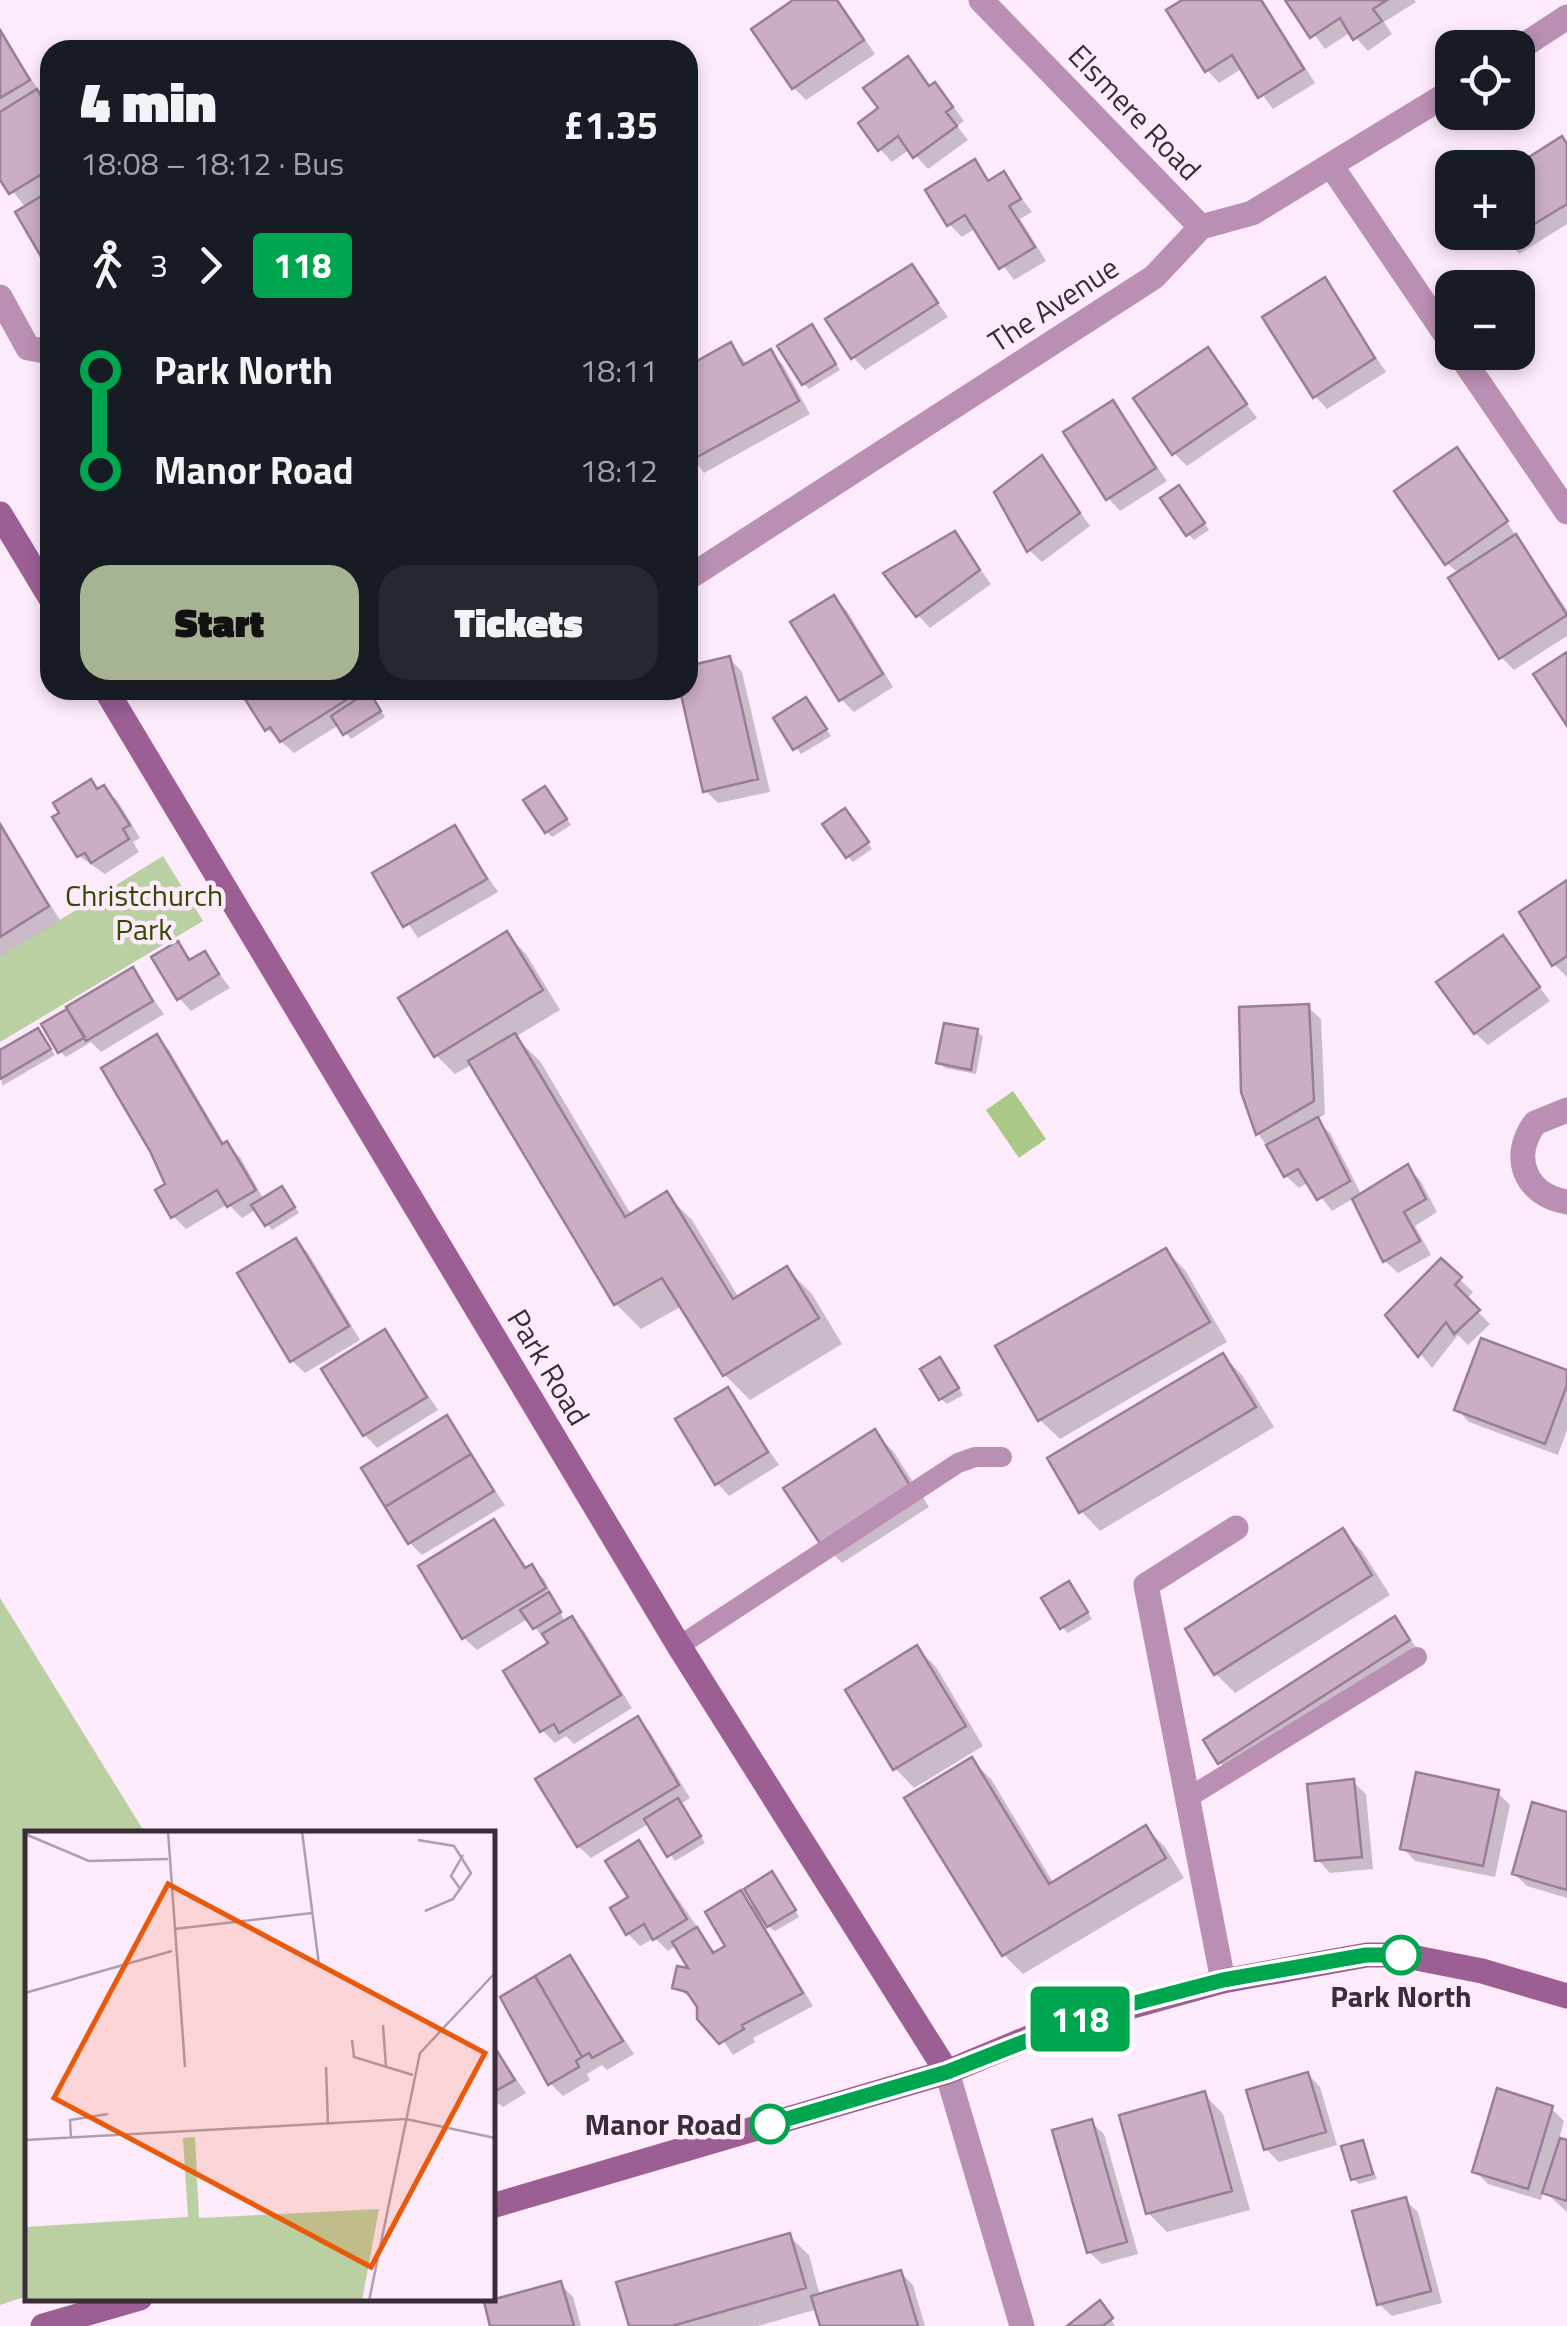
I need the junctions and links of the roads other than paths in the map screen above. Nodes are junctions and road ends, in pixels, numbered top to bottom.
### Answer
1 (981, 0) edge
2 (1567, 18) edge
3 (1535, 38) edge
4 (1435, 101) edge
5 (1332, 168) junction
6 (1201, 227) junction
7 (0, 297) edge
8 (1435, 319) edge
9 (40, 350) edge
10 (1470, 370) edge
11 (1567, 512) edge
12 (0, 514) edge
13 (698, 572) edge
14 (40, 580) edge
15 (112, 700) edge
16 (1566, 1109) edge
17 (1567, 1202) edge
18 (1002, 1457) dead end
19 (1236, 1528) dead end
20 (678, 1646) junction
21 (1416, 1656) dead end
22 (1186, 1799) junction
23 (1223, 1980) junction
24 (1567, 1996) edge
25 (947, 2072) junction
26 (495, 2205) edge
27 (130, 2301) edge
28 (42, 2326) edge
29 (1022, 2326) edge

1 - 6 street, Elsmere Road
2 - 3 street
4 - 5 street
5 - 6 street
5 - 8 street
6 - 13 street, The Avenue
7 - 9 street
10 - 11 street
12 - 14 street
15 - 20 street, Park Road
16 - 17 street
18 - 20 lane
19 - 22 street
20 - 25 street, Park Road
21 - 22 lane
22 - 23 street
23 - 24 street
23 - 25 street
25 - 26 street
25 - 29 street
27 - 28 street

